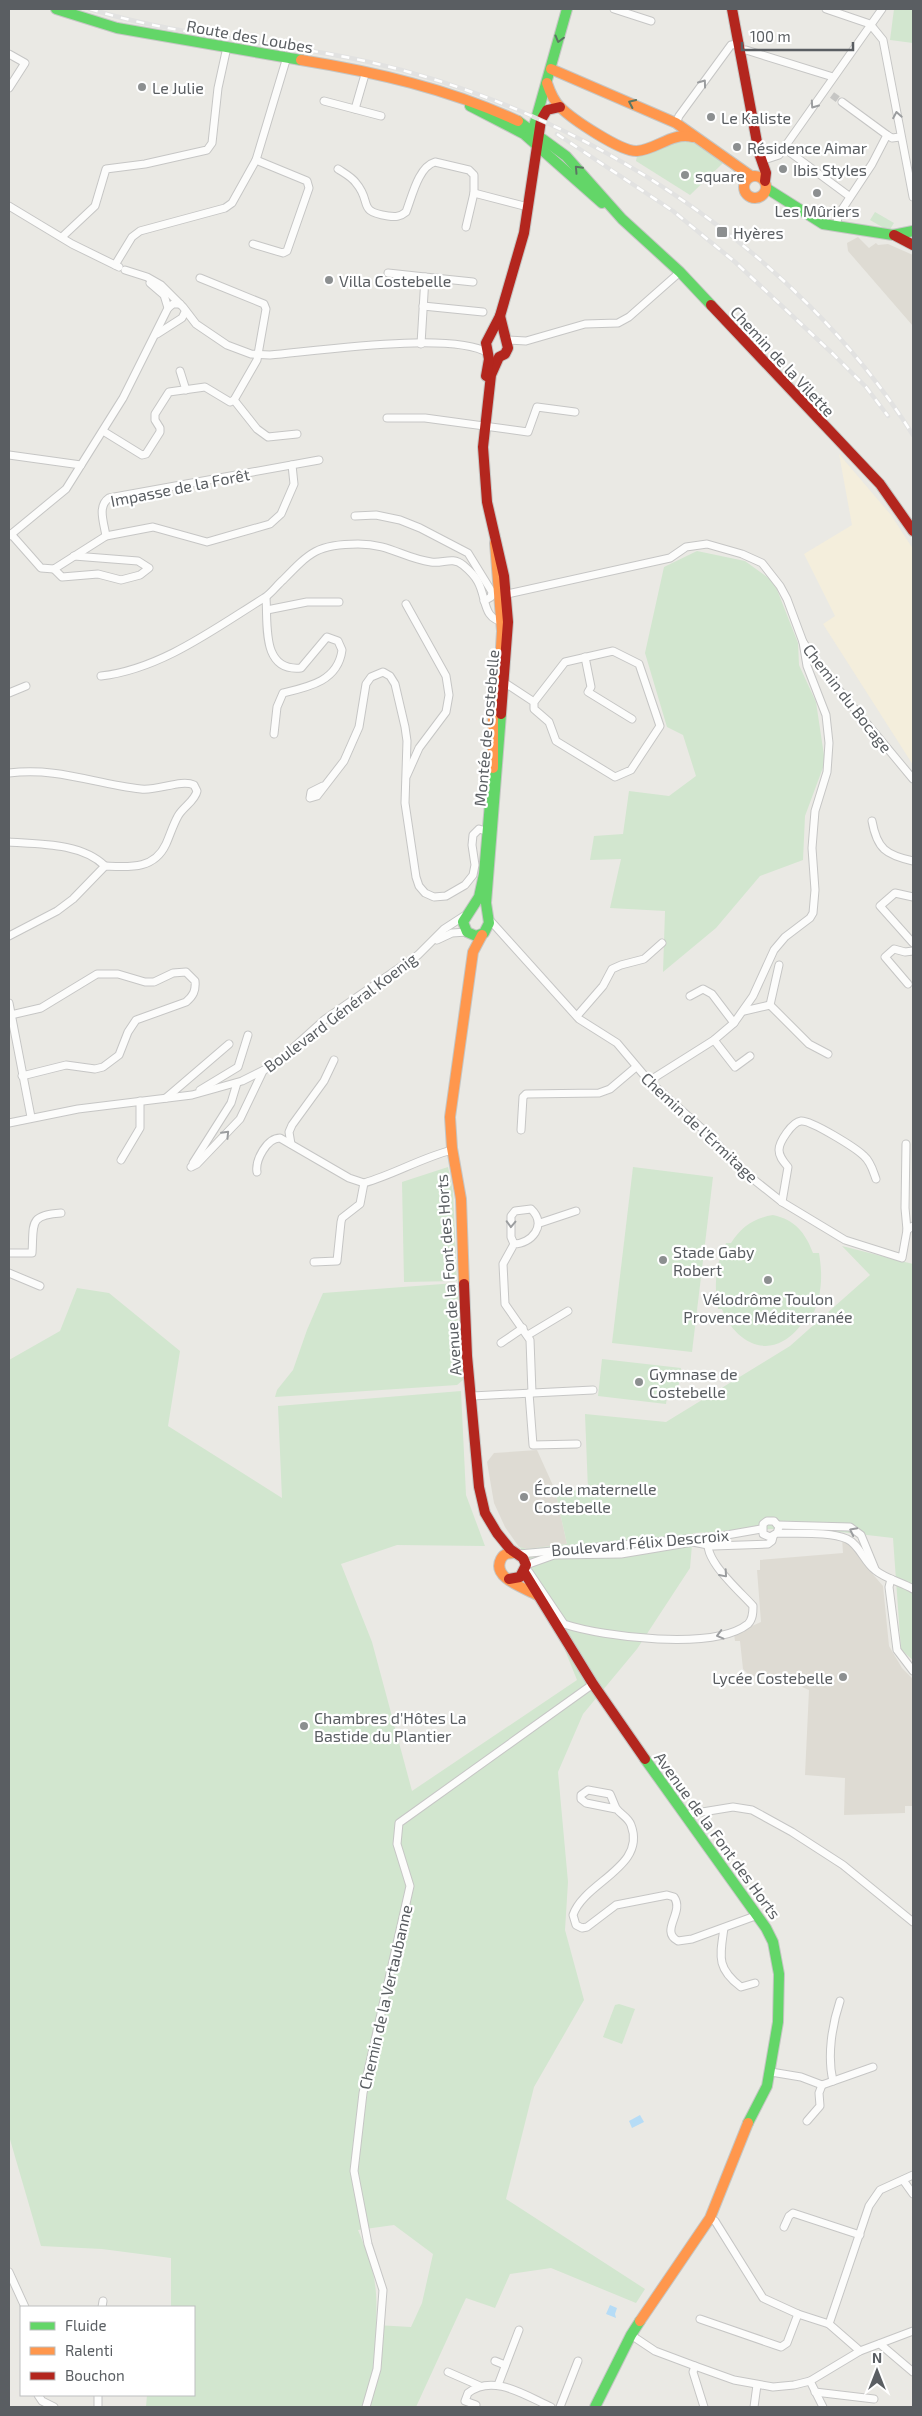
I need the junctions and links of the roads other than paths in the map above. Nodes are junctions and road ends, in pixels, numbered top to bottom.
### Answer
1 (56, 9) edge
2 (567, 9) edge
3 (614, 9) edge
4 (732, 9) edge
5 (826, 9) edge
6 (882, 9) edge
7 (876, 17) junction
8 (651, 21) dead end
9 (870, 24) junction
10 (879, 34) junction
11 (862, 36) junction
12 (227, 47) junction
13 (738, 47) junction
14 (9, 54) edge
15 (287, 57) junction
16 (551, 69) junction
17 (366, 72) junction
18 (833, 77) junction
19 (547, 83) junction
20 (9, 88) edge
21 (825, 90) junction
22 (440, 92) junction
23 (832, 95) tunnel mouth
24 (324, 100) dead end
25 (842, 102) tunnel mouth
26 (560, 107) junction
27 (355, 109) junction
28 (537, 113) junction
29 (381, 116) dead end
30 (522, 123) junction
31 (676, 124) junction
32 (887, 135) junction
33 (535, 137) junction
34 (669, 137) junction
35 (900, 137) junction
36 (695, 138) junction
37 (784, 148) junction
38 (550, 156) junction
39 (534, 157) junction
40 (256, 160) junction
41 (761, 161) junction
42 (338, 169) dead end
43 (750, 178) junction
44 (764, 188) junction
45 (474, 193) junction
46 (849, 196) junction
47 (913, 197) edge
48 (9, 206) edge
49 (525, 207) junction
50 (622, 218) junction
51 (466, 226) dead end
52 (836, 226) junction
53 (62, 238) junction
54 (910, 238) edge
55 (253, 244) dead end
56 (115, 265) junction
57 (125, 270) junction
58 (680, 272) junction
59 (388, 273) dead end
60 (425, 277) junction
61 (200, 278) dead end
62 (472, 282) dead end
63 (180, 304) junction
64 (423, 306) junction
65 (168, 311) junction
66 (185, 312) junction
67 (484, 312) dead end
68 (500, 316) junction
69 (178, 320) junction
70 (196, 324) junction
71 (157, 334) junction
72 (489, 338) junction
73 (506, 339) junction
74 (526, 341) junction
75 (421, 344) junction
76 (462, 345) junction
77 (488, 353) junction
78 (258, 355) junction
79 (503, 355) junction
80 (180, 371) dead end
81 (186, 390) junction
82 (234, 400) junction
83 (574, 412) dead end
84 (387, 418) dead end
85 (482, 425) junction
86 (103, 431) junction
87 (296, 434) dead end
88 (9, 455) edge
89 (320, 460) dead end
90 (81, 465) junction
91 (292, 465) junction
92 (355, 516) dead end
93 (913, 531) edge
94 (10, 535) edge
95 (106, 536) junction
96 (74, 556) junction
97 (54, 569) junction
98 (504, 595) junction
99 (266, 598) junction
100 (484, 601) junction
101 (339, 602) dead end
102 (406, 604) dead end
103 (267, 610) junction
104 (505, 622) junction
105 (803, 642) junction
106 (585, 657) junction
107 (101, 676) dead end
108 (502, 681) junction
109 (26, 686) dead end
110 (9, 693) edge
111 (534, 702) junction
112 (632, 719) dead end
113 (274, 734) dead end
114 (9, 773) edge
115 (406, 777) junction
116 (913, 779) edge
117 (324, 786) dead end
118 (872, 821) dead end
119 (487, 830) junction
120 (9, 842) edge
121 (490, 858) junction
122 (913, 861) edge
123 (105, 866) junction
124 (913, 897) edge
125 (467, 914) junction
126 (488, 917) junction
127 (467, 932) junction
128 (484, 933) junction
129 (501, 933) junction
130 (9, 936) edge
131 (434, 941) junction
132 (913, 942) edge
133 (662, 943) dead end
134 (913, 950) edge
135 (473, 952) junction
136 (779, 965) dead end
137 (908, 984) dead end
138 (690, 996) dead end
139 (9, 1003) edge
140 (770, 1005) junction
141 (744, 1011) junction
142 (11, 1015) junction
143 (577, 1016) junction
144 (734, 1023) junction
145 (248, 1035) dead end
146 (714, 1040) junction
147 (229, 1044) dead end
148 (828, 1054) dead end
149 (750, 1056) dead end
150 (334, 1060) dead end
151 (636, 1067) junction
152 (263, 1071) junction
153 (22, 1076) junction
154 (649, 1081) junction
155 (237, 1083) junction
156 (192, 1096) junction
157 (165, 1098) junction
158 (140, 1101) junction
159 (31, 1117) junction
160 (9, 1122) edge
161 (521, 1130) dead end
162 (291, 1144) junction
163 (906, 1144) dead end
164 (452, 1150) junction
165 (120, 1160) dead end
166 (257, 1172) dead end
167 (876, 1180) dead end
168 (364, 1183) junction
169 (782, 1202) junction
170 (576, 1210) dead end
171 (61, 1213) dead end
172 (540, 1224) junction
173 (910, 1228) edge
174 (514, 1244) junction
175 (9, 1253) edge
176 (314, 1262) dead end
177 (9, 1273) edge
178 (40, 1286) dead end
179 (568, 1311) dead end
180 (523, 1328) junction
181 (528, 1335) junction
182 (501, 1343) dead end
183 (593, 1390) dead end
184 (531, 1393) junction
185 (472, 1396) junction
186 (577, 1444) dead end
187 (778, 1525) junction
188 (761, 1529) junction
189 (496, 1533) junction
190 (775, 1535) junction
191 (710, 1537) junction
192 (708, 1545) junction
193 (517, 1554) junction
194 (502, 1557) junction
195 (525, 1568) junction
196 (876, 1571) junction
197 (509, 1579) junction
198 (891, 1579) junction
199 (913, 1589) edge
200 (538, 1595) junction
201 (913, 1671) edge
202 (593, 1684) junction
203 (616, 1809) junction
204 (684, 1815) junction
205 (758, 1915) junction
206 (910, 1915) edge
207 (913, 1922) edge
208 (724, 1928) junction
209 (755, 1983) dead end
210 (840, 2001) dead end
211 (873, 2067) dead end
212 (771, 2072) junction
213 (833, 2081) junction
214 (822, 2085) junction
215 (806, 2120) dead end
216 (913, 2175) edge
217 (903, 2180) junction
218 (913, 2194) edge
219 (710, 2218) junction
220 (784, 2227) dead end
221 (860, 2235) junction
222 (9, 2272) edge
223 (25, 2306) edge
224 (798, 2314) junction
225 (700, 2319) dead end
226 (829, 2324) junction
227 (520, 2330) dead end
228 (913, 2331) edge
229 (630, 2336) junction
230 (880, 2344) junction
231 (860, 2351) junction
232 (495, 2361) dead end
233 (578, 2361) dead end
234 (505, 2365) junction
235 (695, 2366) junction
236 (448, 2372) dead end
237 (913, 2372) edge
238 (810, 2381) junction
239 (498, 2384) junction
240 (757, 2385) junction
241 (480, 2386) junction
242 (815, 2392) junction
243 (39, 2396) edge
244 (874, 2399) dead end
245 (476, 2405) dead end
246 (54, 2407) edge
247 (366, 2407) edge
248 (551, 2407) edge
249 (560, 2407) edge
250 (596, 2407) edge
251 (704, 2407) edge
252 (754, 2407) edge
253 (823, 2407) edge

1 - 12 main road, Route des Loubes
2 -> 16 main road
3 - 8 street
4 - 13 main road
5 - 9 street
6 - 7 street
7 - 9 street
7 - 10 street
9 - 10 street
9 - 11 street
10 - 11 street
35 -> 10 street
11 - 18 street
12 - 15 main road, Route des Loubes
12 - 53 street
13 - 18 street
31 -> 13 street
13 - 41 main road
14 - 20 street
15 - 17 main road, Route des Loubes
15 - 40 street
16 - 19 main road
31 -> 16 main road
17 - 22 main road, Route des Loubes
17 - 27 street
18 - 21 street
19 - 26 main road
19 - 28 main road
21 - 23 street
21 -> 37 street
22 - 30 main road, Route des Loubes
22 - 33 main road, Route des Loubes
24 - 27 street
25 - 32 street
26 - 33 main road
26 - 34 main road
27 - 29 street
28 - 30 main road
28 - 33 main road
30 - 33 main road, Route des Loubes
31 - 34 main road
31 - 36 main road
32 - 35 street
32 - 46 street
33 - 38 main road, Chemin de la Vilette
33 - 39 main road, Montée de Costebelle
33 - 49 main road, Montée de Costebelle
50 -> 33 main road, Chemin de la Vilette
34 - 36 main road
35 - 47 street
36 - 43 main road
37 - 41 street
37 - 46 street
38 - 39 main road
38 - 50 main road, Chemin de la Vilette
39 - 49 main road, Montée de Costebelle
40 - 55 street
40 - 56 street
41 - 43 main road
41 - 44 main road
42 - 45 street
43 - 44 main road
43 - 44 main road
44 - 52 main road
45 - 49 street
45 - 51 street
46 - 52 street
48 - 53 street
49 - 68 main road, Montée de Costebelle
50 - 58 main road, Chemin de la Vilette
52 - 54 main road
53 - 56 street
56 - 57 street
57 - 63 street
57 - 65 street
58 - 74 street
58 - 93 main road, Chemin de la Vilette
59 - 60 street
60 - 62 street
60 - 64 street
61 - 78 street
63 - 65 street
63 - 66 street
64 - 67 street
64 - 75 street
65 - 69 street
65 - 71 street
66 - 69 street
66 - 70 street
68 - 72 main road, Montée de Costebelle
68 - 73 main road, Montée de Costebelle
69 - 70 street
69 - 71 street
70 - 78 street
71 - 86 street
72 - 73 main road
72 - 76 street
72 - 77 main road, Montée de Costebelle
73 - 74 street
73 - 79 main road, Montée de Costebelle
74 - 79 street
75 - 76 street
75 - 78 street
76 - 77 street
77 - 79 main road
77 - 85 main road, Montée de Costebelle
78 - 82 street
79 - 85 main road, Montée de Costebelle
80 - 81 street
81 - 82 street
81 - 86 street
82 - 87 street
83 - 85 street
84 - 85 street
85 - 98 main road, Montée de Costebelle
86 - 90 street
88 - 90 street
89 - 91 street, Impasse de la Forêt
90 - 94 street
91 - 95 street, Impasse de la Forêt
91 - 95 street
92 - 100 street
94 - 97 street
95 - 96 street
96 - 97 street
96 - 97 street
98 - 104 main road, Montée de Costebelle
98 - 105 street, Chemin du Bocage
99 - 100 street
99 - 103 street
99 - 107 street
100 - 104 street
101 - 103 street
102 - 115 street
103 - 113 street
104 - 108 main road, Montée de Costebelle
105 - 116 street, Chemin du Bocage
105 - 141 street
106 - 111 street
106 - 111 street
106 - 112 street
108 - 111 street
108 - 119 main road, Montée de Costebelle
108 - 121 main road, Montée de Costebelle
109 - 110 street
114 - 123 street
115 - 117 street
115 - 119 street
118 - 122 street
119 - 121 street
119 - 125 main road, Montée de Costebelle
120 - 123 street
121 - 126 main road, Montée de Costebelle
123 - 130 street
124 - 132 street
125 - 126 main road
125 - 127 main road
125 - 131 street, Boulevard Général Koenig
126 - 128 main road
126 - 129 street, Chemin de l'Ermitage
127 - 128 main road
127 - 131 street, Boulevard Général Koenig
127 - 135 main road, Avenue de la Font des Horts
128 - 129 street
128 - 135 main road, Avenue de la Font des Horts
129 - 143 street, Chemin de l'Ermitage
131 - 152 street, Boulevard Général Koenig
133 - 143 street
134 - 137 street
135 - 164 main road, Avenue de la Font des Horts
136 - 140 street
138 - 144 street
139 - 142 street
140 - 141 street
140 - 148 street
141 - 144 street
142 - 153 street
142 - 153 street
143 - 151 street, Chemin de l'Ermitage
144 - 146 street
145 - 156 street
146 - 149 street
146 - 154 street
147 - 157 street
150 - 162 street
151 - 154 street, Chemin de l'Ermitage
151 - 161 street
152 - 155 street, Boulevard Général Koenig
155 -> 152 street
153 - 159 street
154 - 169 street, Chemin de l'Ermitage
155 - 156 street, Boulevard Général Koenig
156 - 157 street, Boulevard Général Koenig
157 - 158 street, Boulevard Général Koenig
158 - 159 street, Boulevard Général Koenig
158 - 165 street
159 - 160 street, Boulevard Général Koenig
162 - 166 street
162 - 168 street
163 - 173 street
164 - 168 street
164 - 185 main road, Avenue de la Font des Horts
167 - 169 street
168 - 176 street
169 - 173 street, Chemin de l'Ermitage
170 - 172 street
171 - 175 street
172 - 174 street
172 -> 174 street
174 - 180 street
177 - 178 street
179 - 181 street
180 - 181 street
180 - 182 street
181 - 184 street
183 - 184 street
184 - 185 street
184 - 186 street
185 - 189 main road, Avenue de la Font des Horts
187 - 188 street, Boulevard Félix Descroix
187 - 190 street
196 -> 187 street, Boulevard Félix Descroix
188 - 190 street
188 - 191 street, Boulevard Félix Descroix
189 - 193 main road, Avenue de la Font des Horts
189 - 194 main road, Avenue de la Font des Horts
190 - 192 street, Boulevard Félix Descroix
190 - 196 street, Boulevard Félix Descroix
191 - 192 street
191 - 193 street, Boulevard Félix Descroix
192 - 195 street, Boulevard Félix Descroix
192 -> 195 street
193 - 194 main road
193 - 195 main road
194 - 197 main road
195 - 197 main road
195 - 200 main road, Avenue de la Font des Horts
196 - 198 street, Boulevard Félix Descroix
197 - 200 main road, Avenue de la Font des Horts
198 - 199 street, Boulevard Félix Descroix
198 - 201 street
200 - 202 main road, Avenue de la Font des Horts
202 - 204 main road, Avenue de la Font des Horts
202 - 247 street, Chemin de la Vertaubanne
203 - 203 street
203 - 208 street
204 - 205 main road, Avenue de la Font des Horts
204 - 206 street
205 - 208 street
205 - 212 main road, Avenue de la Font des Horts
206 - 207 street
208 - 209 street
210 - 213 street
211 - 213 street
212 - 214 street
212 - 219 main road, Avenue de la Font des Horts
213 - 214 street
214 - 215 street
216 - 217 street
217 - 218 street
217 - 221 street
219 - 224 street
219 - 229 main road, Avenue de la Font des Horts
220 - 221 street
221 - 226 street
222 - 223 street
224 - 225 street
224 - 226 street
226 - 231 street
227 - 234 street
228 - 230 street
229 - 235 street
229 - 250 main road, Avenue de la Font des Horts
230 - 231 street
230 - 237 street
231 - 238 street
232 - 234 street
233 - 249 street
234 - 239 street
235 - 240 street
235 - 251 street
236 - 241 street
238 - 240 street
238 - 242 street
239 - 241 street
239 - 248 street
240 - 252 street
241 - 245 street
242 - 244 street
242 - 253 street
243 - 246 street

